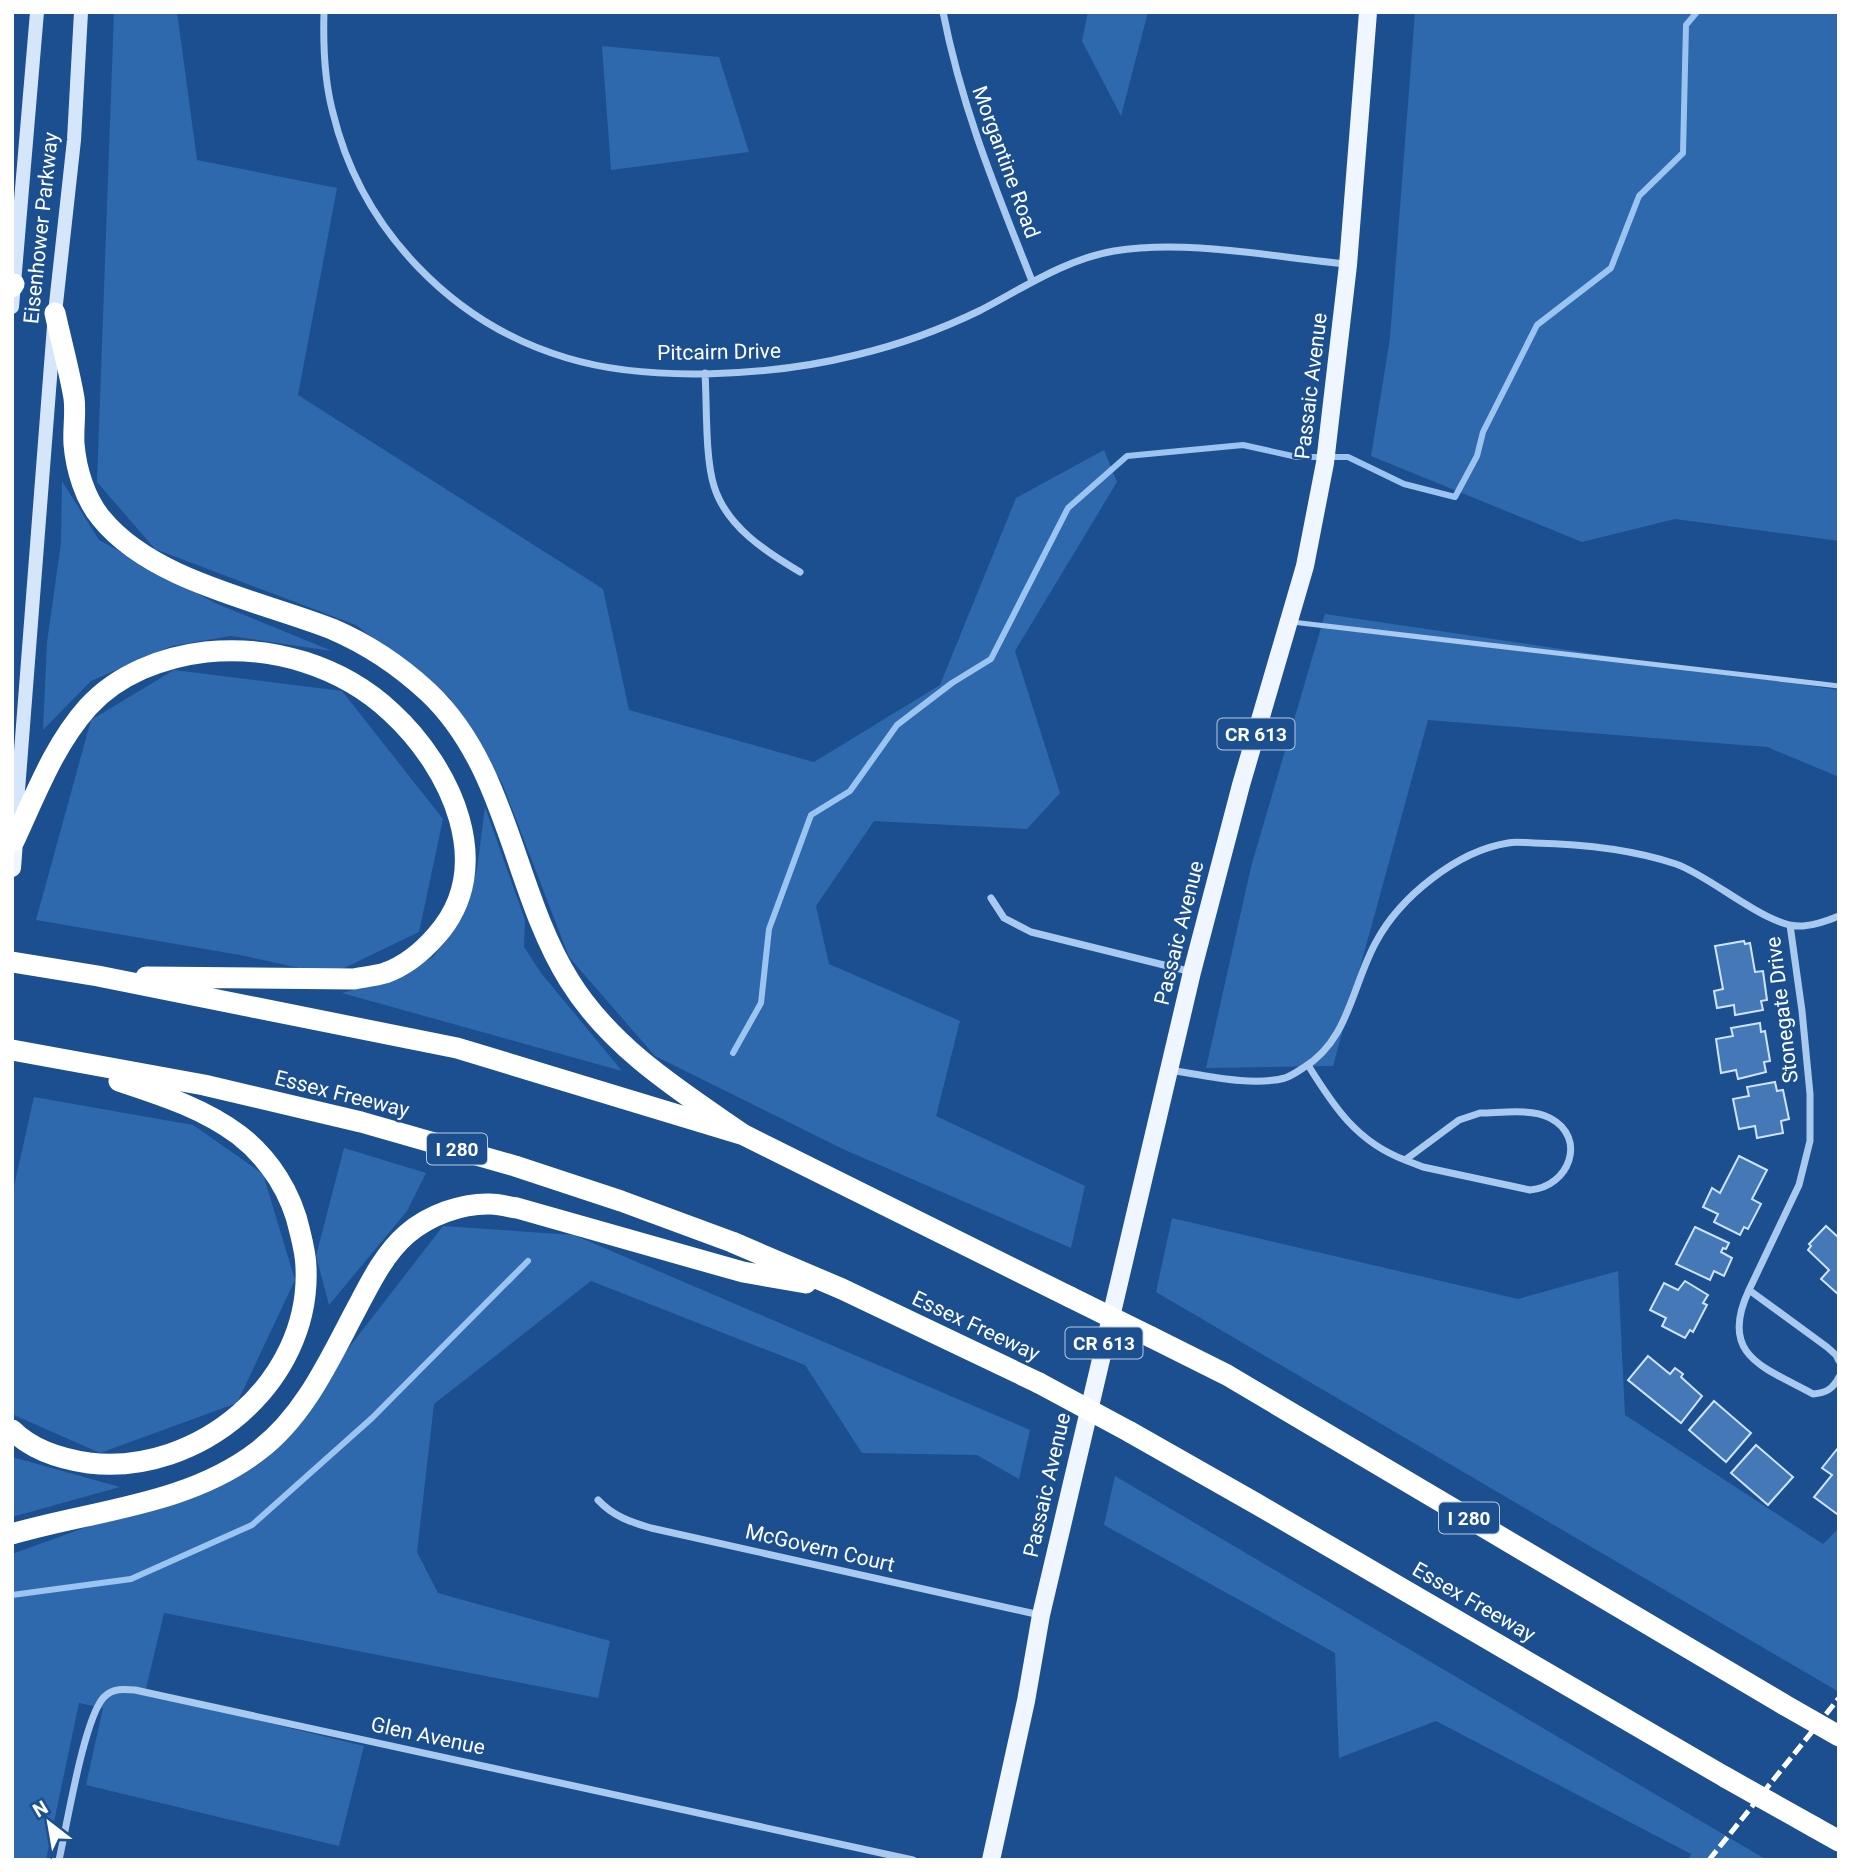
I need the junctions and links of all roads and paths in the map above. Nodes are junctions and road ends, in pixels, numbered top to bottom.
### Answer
1 (37, 12) edge
2 (81, 12) edge
3 (324, 12) edge
4 (943, 12) edge
5 (1368, 12) edge
6 (1348, 265) junction
7 (1032, 281) junction
8 (13, 285) edge
9 (12, 307) edge
10 (55, 313) junction
11 (705, 373) junction
12 (800, 572) dead end
13 (1289, 621) junction
14 (1839, 686) edge
15 (14, 841) junction
16 (12, 868) edge
17 (991, 898) dead end
18 (1839, 916) edge
19 (1790, 925) junction
20 (12, 962) edge
21 (1192, 972) junction
22 (98, 976) junction
23 (12, 1050) edge
24 (57, 1059) junction
25 (1308, 1065) junction
26 (1168, 1070) junction
27 (744, 1135) junction
28 (1405, 1160) junction
29 (842, 1289) junction
30 (1749, 1290) junction
31 (1839, 1361) edge
32 (1839, 1377) edge
33 (12, 1430) edge
34 (598, 1500) dead end
35 (12, 1534) edge
36 (1041, 1615) junction
37 (1839, 1736) edge
38 (1839, 1841) edge
39 (59, 1860) edge
40 (913, 1860) edge
41 (991, 1860) edge

1 - 8 street, Eisenhower Parkway
2 - 10 street, Eisenhower Parkway
3 - 11 street, Pitcairn Drive
4 - 7 street, Morgantine Road
5 - 6 main road, Passaic Avenue / CR 613
6 - 7 street, Pitcairn Drive
6 - 13 main road, Passaic Avenue / CR 613
7 - 11 street, Pitcairn Drive
8 - 9 street, Eisenhower Parkway
10 - 15 street, Eisenhower Parkway
10 - 27 highway
11 - 12 street
13 - 14 lane
13 - 21 main road, Passaic Avenue / CR 613
15 - 16 main road, Eisenhower Parkway
15 - 22 highway
17 - 21 street
18 - 19 street
19 - 25 street, Stonegate Drive
19 - 30 street, Stonegate Drive
20 - 22 highway, I 280
21 - 26 main road, Passaic Avenue / CR 613
22 - 27 highway, I 280
23 - 24 highway, Essex Freeway / I 280
24 - 29 highway, Essex Freeway / I 280
24 - 33 highway
25 - 26 street, Stonegate Drive
25 - 28 street
26 - 36 main road, Passaic Avenue / CR 613
27 - 37 highway, I 280, bridge
28 - 28 street
29 - 35 highway
29 - 38 highway, Essex Freeway / I 280, bridge
30 - 31 street
30 - 32 street, Stonegate Drive
34 - 36 street, McGovern Court
36 - 41 main road, Passaic Avenue / CR 613
39 - 40 street, Glen Avenue

